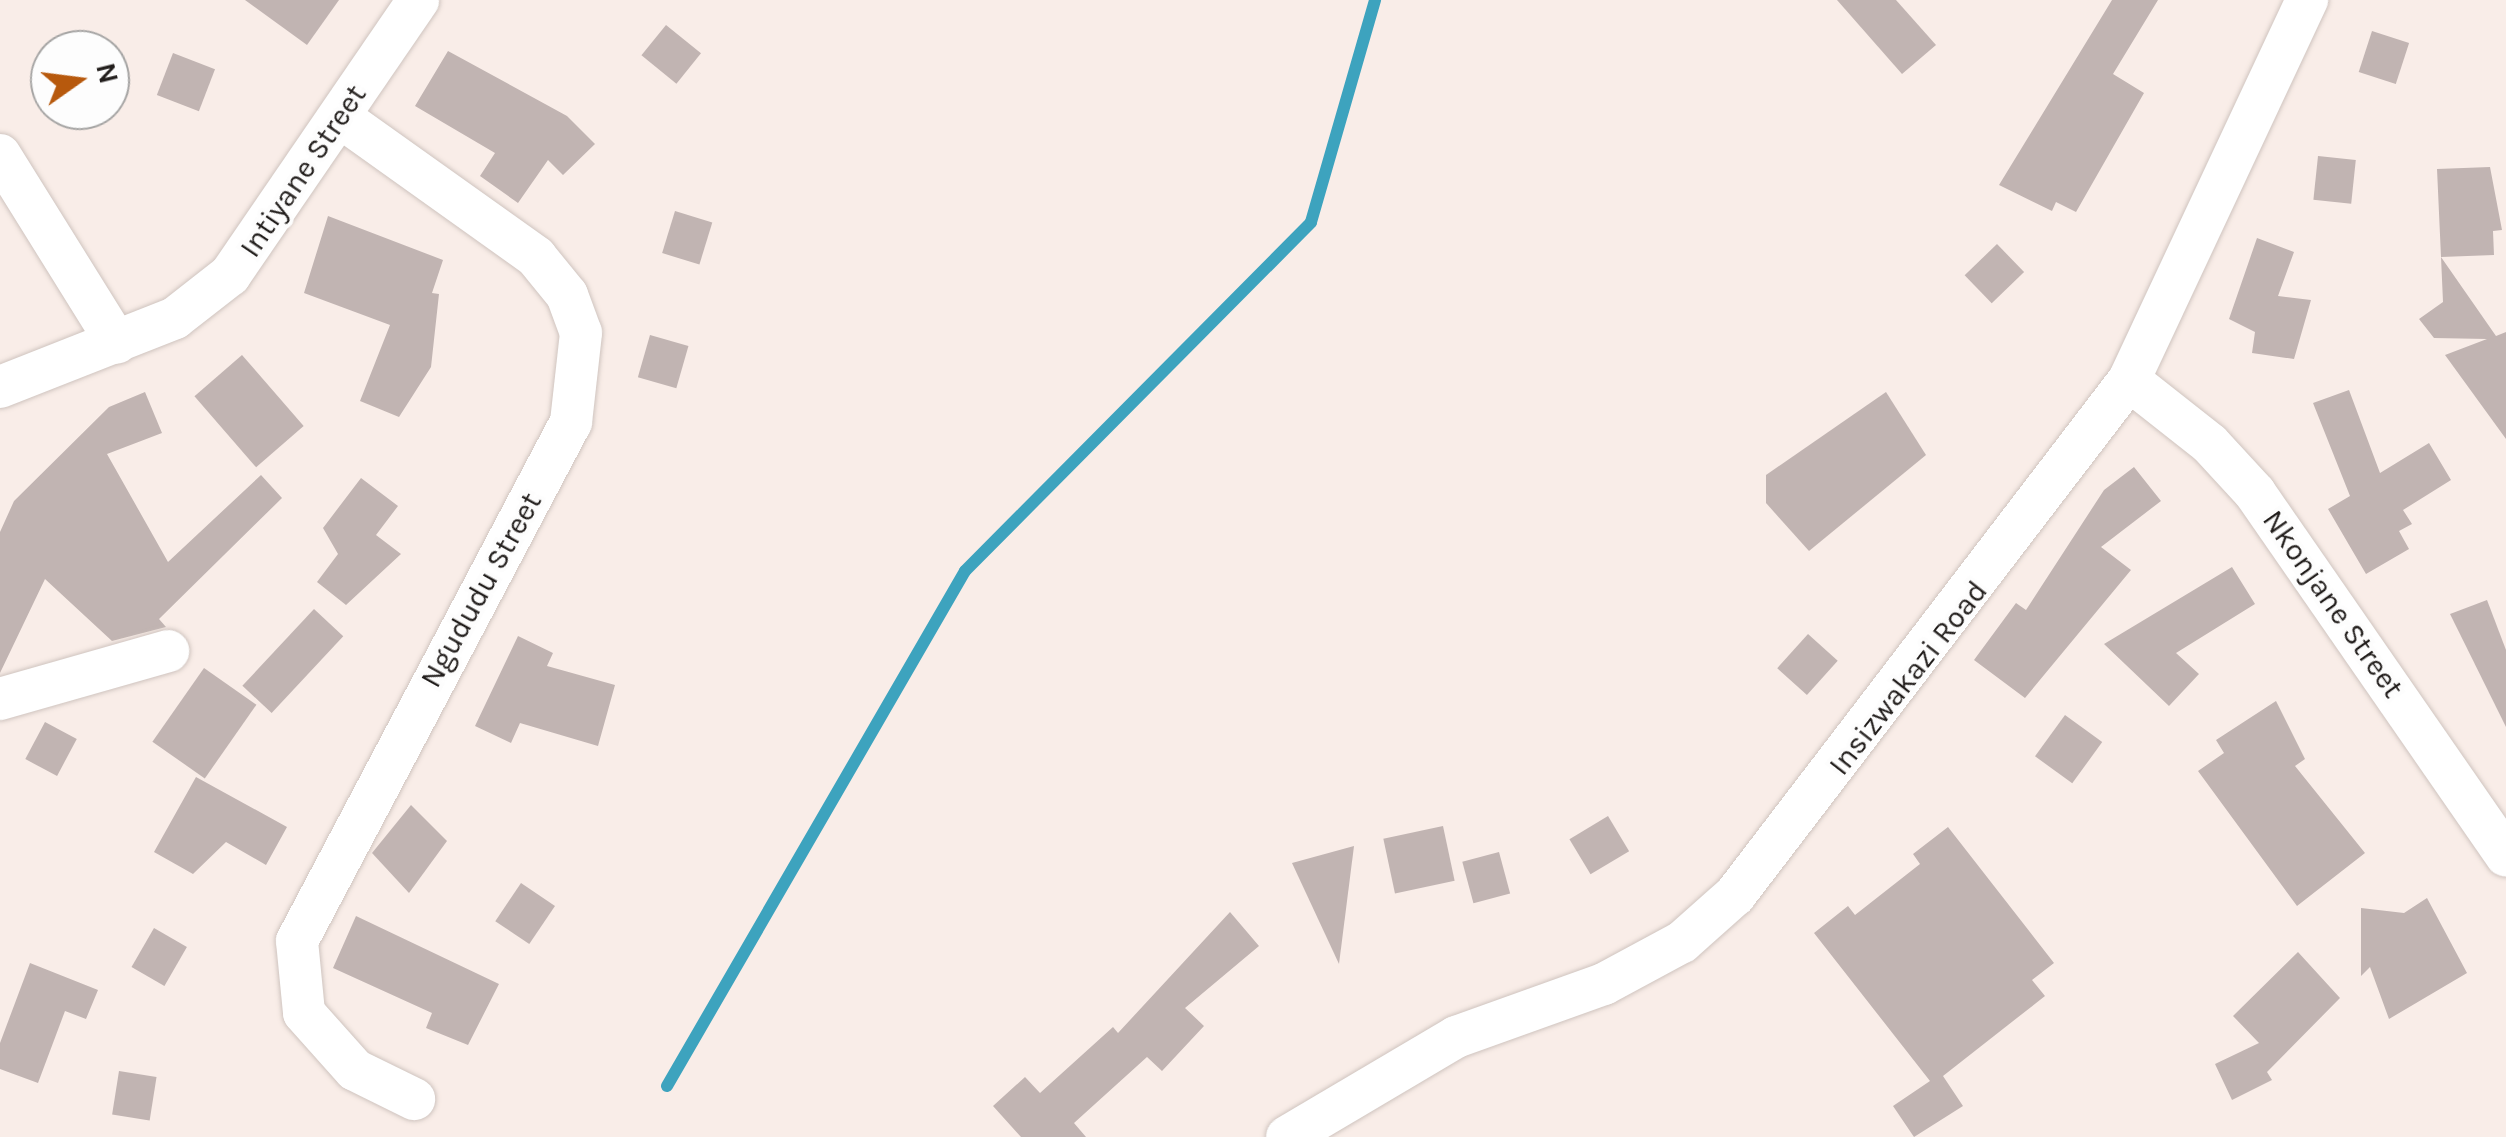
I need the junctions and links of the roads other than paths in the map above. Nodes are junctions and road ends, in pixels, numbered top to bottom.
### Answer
1 (418, 0) edge
2 (2307, 0) edge
3 (340, 118) junction
4 (0, 154) edge
5 (117, 344) junction
6 (2129, 380) junction
7 (0, 387) edge
8 (168, 651) dead end
9 (0, 699) edge
10 (2506, 856) edge
11 (414, 1098) dead end
12 (1287, 1137) edge

1 - 3 street, Intiyane Street
2 - 6 street, Insizwakazi Road
3 - 5 street, Intiyane Street
3 - 11 street, Ngududu Street
4 - 5 street
5 - 7 street, Intiyane Street
6 - 10 street, Nkonjane Street
6 - 12 street, Insizwakazi Road
8 - 9 street

